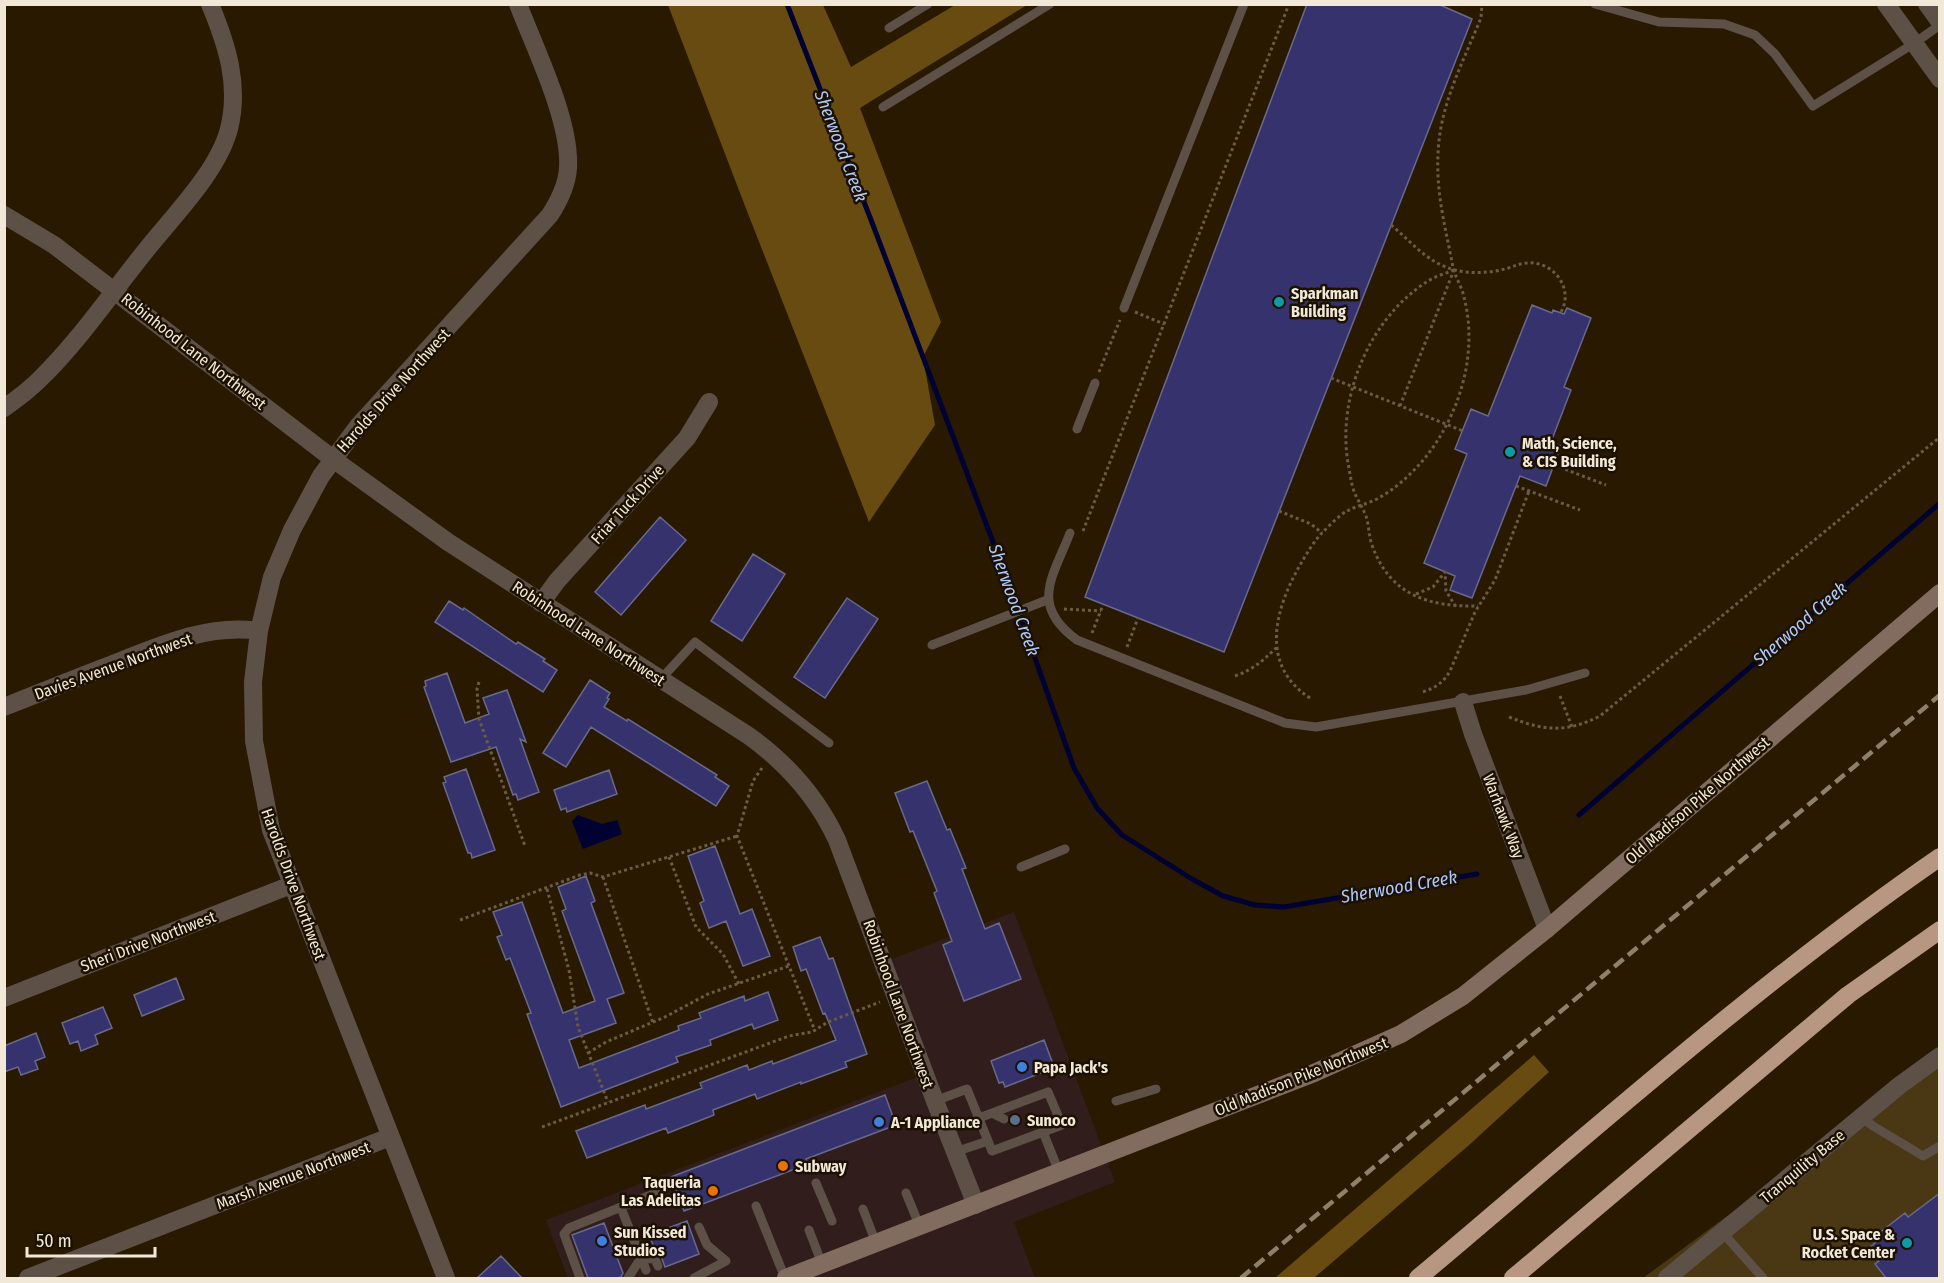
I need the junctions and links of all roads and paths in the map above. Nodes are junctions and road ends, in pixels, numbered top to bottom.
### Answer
1 (210, 4) edge
2 (518, 4) edge
3 (928, 4) edge
4 (1050, 4) edge
5 (1244, 4) edge
6 (1289, 4) edge
7 (1482, 4) edge
8 (1594, 4) edge
9 (1886, 4) edge
10 (1928, 4) edge
11 (1940, 23) edge
12 (890, 28) dead end
13 (1913, 44) junction
14 (1940, 79) edge
15 (883, 107) dead end
16 (4, 215) edge
17 (1391, 225) dead end
18 (1454, 270) junction
19 (114, 290) junction
20 (1124, 308) junction
21 (1561, 313) dead end
22 (1164, 324) junction
23 (1331, 378) dead end
24 (1095, 383) joint
25 (1353, 387) junction
26 (709, 402) dead end
27 (1400, 406) junction
28 (4, 408) edge
29 (1447, 425) junction
30 (1077, 429) dead end
31 (1463, 431) dead end
32 (1940, 437) edge
33 (333, 459) junction
34 (1554, 465) dead end
35 (1606, 485) dead end
36 (1516, 486) dead end
37 (1529, 491) junction
38 (1361, 506) junction
39 (1580, 510) dead end
40 (1279, 511) dead end
41 (1070, 533) dead end
42 (1322, 533) junction
43 (1079, 541) dead end
44 (1940, 593) edge
45 (1414, 595) junction
46 (1047, 600) junction
47 (542, 603) junction
48 (1103, 604) dead end
49 (1456, 606) junction
50 (1478, 606) junction
51 (1101, 611) junction
52 (1066, 616) dead end
53 (1138, 618) dead end
54 (260, 631) junction
55 (1085, 631) dead end
56 (1092, 633) junction
57 (1101, 637) dead end
58 (1118, 644) dead end
59 (932, 645) dead end
60 (1127, 647) junction
61 (1276, 648) junction
62 (1135, 651) dead end
63 (1585, 673) dead end
64 (1235, 676) dead end
65 (660, 680) junction
66 (479, 682) dead end
67 (1423, 692) dead end
68 (1560, 696) dead end
69 (1310, 698) dead end
70 (1463, 702) junction
71 (4, 707) edge
72 (1509, 717) dead end
73 (1572, 727) junction
74 (829, 743) dead end
75 (772, 753) junction
76 (737, 836) junction
77 (525, 846) dead end
78 (1065, 849) dead end
79 (669, 856) junction
80 (1940, 857) edge
81 (1021, 867) dead end
82 (603, 877) junction
83 (291, 885) junction
84 (547, 889) junction
85 (460, 920) dead end
86 (1547, 929) junction
87 (1940, 930) edge
88 (789, 966) junction
89 (739, 984) junction
90 (896, 996) junction
91 (4, 998) edge
92 (653, 1023) junction
93 (815, 1031) junction
94 (588, 1053) junction
95 (1940, 1056) edge
96 (1156, 1089) dead end
97 (935, 1101) junction
98 (1116, 1101) dead end
99 (608, 1102) junction
100 (992, 1113) junction
101 (1861, 1117) junction
102 (979, 1118) junction
103 (1004, 1119) dead end
104 (542, 1127) dead end
105 (1024, 1128) dead end
106 (1040, 1133) junction
107 (390, 1137) junction
108 (988, 1141) junction
109 (1940, 1146) edge
110 (955, 1152) junction
111 (1059, 1172) junction
112 (816, 1183) dead end
113 (656, 1193) dead end
114 (906, 1193) dead end
115 (976, 1205) junction
116 (756, 1206) dead end
117 (621, 1208) junction
118 (863, 1209) dead end
119 (832, 1221) dead end
120 (699, 1227) dead end
121 (920, 1227) junction
122 (809, 1230) dead end
123 (1722, 1232) junction
124 (876, 1244) junction
125 (641, 1258) junction
126 (822, 1264) junction
127 (658, 1266) dead end
128 (646, 1270) dead end
129 (28, 1278) edge
130 (446, 1278) edge
131 (580, 1278) edge
132 (628, 1278) edge
133 (694, 1278) edge
134 (786, 1278) edge
135 (1418, 1278) edge
136 (1513, 1278) edge
137 (1667, 1278) edge
138 (1763, 1278) edge

1 - 19 street
2 - 33 street, Harolds Drive Northwest
3 - 12 lane
4 - 15 lane
5 - 20 lane
6 - 22 path
7 - 18 path
8 - 13 lane
9 - 13 street
10 - 11 street
11 - 13 lane
13 - 14 street
16 - 19 street, Robinhood Lane Northwest
17 - 18 path
18 - 21 path
18 - 25 path
18 - 27 path
18 - 29 path
19 - 28 street
19 - 33 street, Robinhood Lane Northwest
20 - 22 path
20 - 24 path
22 - 43 path
23 - 25 path
24 - 30 lane
25 - 27 path
25 - 38 path
26 - 47 street, Friar Tuck Drive
27 - 29 path
29 - 31 path
29 - 38 path
32 - 73 path
33 - 47 street, Robinhood Lane Northwest
33 - 54 street, Harolds Drive Northwest
34 - 35 path
36 - 37 path
37 - 39 path
37 - 50 path
38 - 42 path
38 - 45 path
40 - 42 path
41 - 46 lane
42 - 61 path
44 - 86 main road, Old Madison Pike Northwest
45 - 49 path
45 - 49 path
46 - 59 lane
46 - 70 lane
47 - 65 street, Robinhood Lane Northwest
48 - 51 path
49 - 50 path
50 - 67 path
51 - 52 path
51 - 56 path
53 - 60 path
54 - 71 street, Davies Avenue Northwest
54 - 83 street, Harolds Drive Northwest
55 - 56 path
56 - 57 path
58 - 60 path
60 - 62 path
61 - 64 path
61 - 69 path
63 - 70 lane
65 - 74 lane
65 - 75 street, Robinhood Lane Northwest
66 - 77 path
68 - 73 path
70 - 86 street, Warhawk Way
72 - 73 path
75 - 76 path
75 - 90 street, Robinhood Lane Northwest
76 - 79 path
76 - 88 path
78 - 81 lane
79 - 82 path
79 - 89 path
80 - 135 highway
82 - 84 path
82 - 92 path
83 - 91 street, Sheri Drive Northwest
83 - 107 street, Harolds Drive Northwest
84 - 85 path
84 - 94 path
86 - 111 main road, Old Madison Pike Northwest
87 - 136 highway
88 - 89 path
88 - 93 path
89 - 92 path
90 - 93 path
90 - 97 street, Robinhood Lane Northwest
92 - 94 path
93 - 99 path
94 - 99 path
95 - 101 street, Tranquility Base
96 - 98 lane
97 - 102 lane
97 - 110 street, Robinhood Lane Northwest
99 - 104 path
100 - 102 lane
100 - 103 lane
100 - 106 lane
101 - 109 lane
101 - 123 street, Tranquility Base
102 - 108 lane
105 - 106 lane
106 - 108 lane
106 - 111 lane
107 - 129 street, Marsh Avenue Northwest
107 - 130 street, Harolds Drive Northwest
108 - 110 lane
110 - 115 street, Robinhood Lane Northwest
111 - 115 main road, Old Madison Pike Northwest
112 - 119 lane
113 - 117 lane
114 - 121 lane
115 - 121 main road, Old Madison Pike Northwest
116 - 134 lane
117 - 125 lane
117 - 131 lane
118 - 124 lane
120 - 133 lane
121 - 124 main road, Old Madison Pike Northwest
122 - 126 lane
123 - 137 street, Tranquility Base
123 - 138 lane
124 - 126 main road, Old Madison Pike Northwest
125 - 127 lane
125 - 128 lane
125 - 132 lane
126 - 134 main road, Old Madison Pike Northwest

